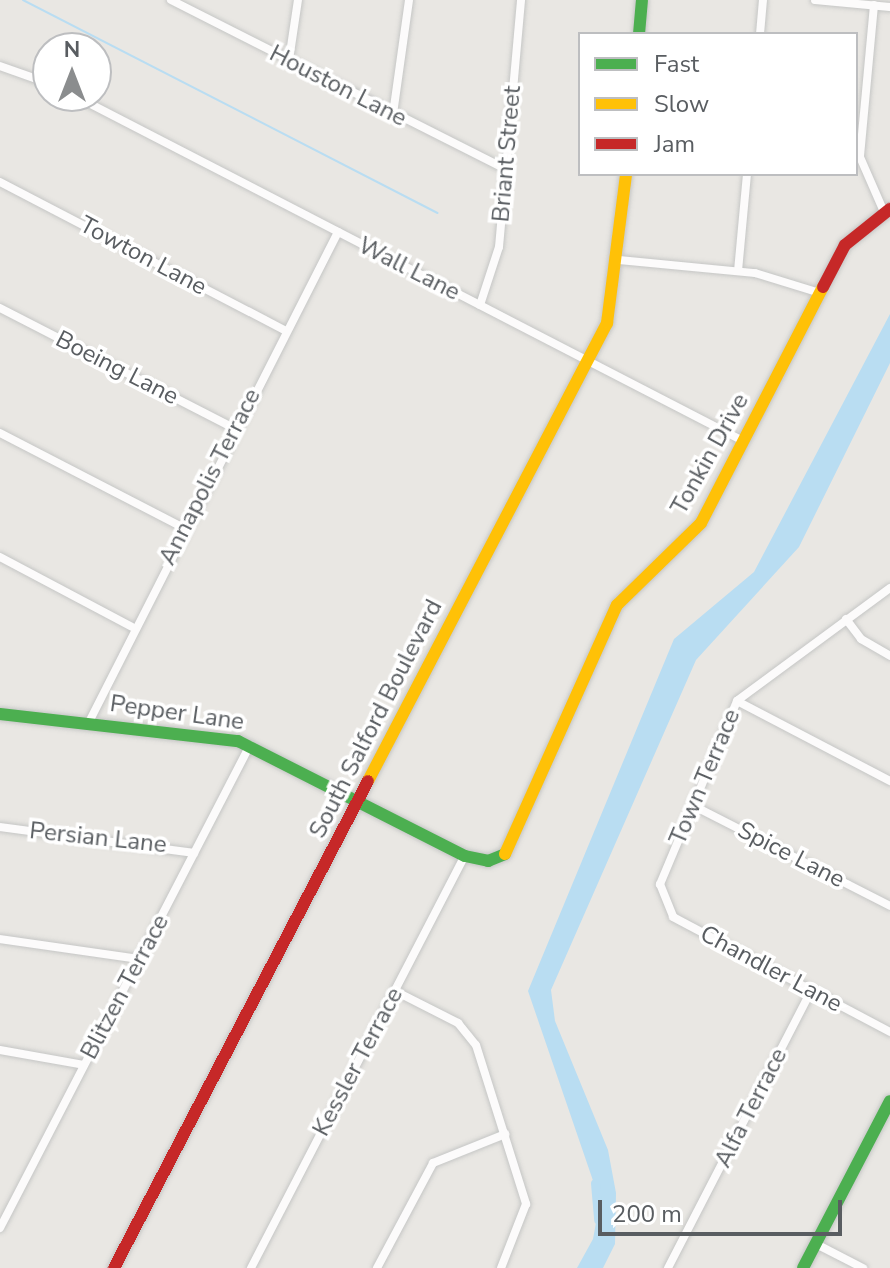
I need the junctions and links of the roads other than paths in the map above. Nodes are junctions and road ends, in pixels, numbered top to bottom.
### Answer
1 (171, 0) edge
2 (298, 0) edge
3 (409, 0) edge
4 (521, 0) edge
5 (642, 0) edge
6 (763, 0) edge
7 (815, 0) edge
8 (183, 3) edge
9 (874, 5) junction
10 (890, 7) edge
11 (639, 32) edge
12 (760, 32) edge
13 (289, 60) junction
14 (5, 66) edge
15 (32, 77) edge
16 (106, 112) edge
17 (393, 114) junction
18 (505, 169) junction
19 (626, 176) edge
20 (747, 176) edge
21 (0, 182) edge
22 (887, 210) edge
23 (338, 232) junction
24 (619, 260) junction
25 (738, 271) junction
26 (820, 293) junction
27 (480, 305) junction
28 (0, 308) edge
29 (286, 331) junction
30 (586, 361) junction
31 (235, 429) junction
32 (0, 433) edge
33 (743, 441) junction
34 (184, 528) junction
35 (0, 557) edge
36 (890, 588) edge
37 (846, 619) junction
38 (132, 627) junction
39 (890, 656) edge
40 (737, 701) junction
41 (0, 714) edge
42 (88, 724) junction
43 (250, 745) junction
44 (890, 781) edge
45 (359, 801) junction
46 (692, 805) junction
47 (0, 827) edge
48 (194, 853) junction
49 (465, 856) junction
50 (660, 897) joint
51 (890, 906) edge
52 (0, 939) edge
53 (139, 959) junction
54 (395, 991) junction
55 (811, 991) junction
56 (890, 1032) edge
57 (0, 1050) edge
58 (84, 1065) junction
59 (890, 1101) edge
60 (505, 1134) junction
61 (0, 1228) edge
62 (816, 1244) junction
63 (114, 1268) edge
64 (251, 1268) edge
65 (377, 1268) edge
66 (501, 1268) edge
67 (668, 1268) edge
68 (803, 1268) edge
69 (863, 1268) edge

1 - 8 street, Houston Lane
2 - 13 street
3 - 17 street
4 - 18 street, Briant Street
5 - 11 street
6 - 12 street
7 - 9 street
8 - 13 street, Houston Lane
9 - 10 street
9 - 22 street
13 - 17 street, Houston Lane
14 - 15 street
16 - 23 street, Wall Lane
17 - 18 street, Houston Lane
18 - 27 street, Briant Street
19 - 24 street, South Salford Boulevard
20 - 25 street
21 - 29 street, Towton Lane
22 - 26 street, Tonkin Drive
23 - 27 street, Wall Lane
23 - 29 street, Annapolis Terrace
24 - 25 street
24 - 30 street, South Salford Boulevard
25 - 26 street
26 - 33 street, Tonkin Drive
27 - 30 street, Wall Lane
28 - 31 street, Boeing Lane
29 - 31 street, Annapolis Terrace
30 - 33 street, Wall Lane
30 - 45 street, South Salford Boulevard
31 - 34 street, Annapolis Terrace
32 - 34 street
33 - 49 street, Tonkin Drive
34 - 38 street, Annapolis Terrace
35 - 38 street
36 - 37 street, Town Terrace
37 - 39 street
37 - 40 street, Town Terrace
38 - 42 street, Annapolis Terrace
40 - 44 street
40 - 46 street, Town Terrace
41 - 42 street, Pepper Lane
42 - 43 street, Pepper Lane
43 - 45 street, Pepper Lane
43 - 48 street, Blitzen Terrace
45 - 49 street, Pepper Lane
45 - 63 street, South Salford Boulevard
46 - 50 street, Town Terrace
46 - 51 street, Spice Lane
47 - 48 street, Persian Lane
48 - 53 street, Blitzen Terrace
49 - 54 street, Kessler Terrace
50 - 55 street, Chandler Lane
52 - 53 street
53 - 58 street, Blitzen Terrace
54 - 60 street
54 - 64 street, Kessler Terrace
55 - 56 street, Chandler Lane
55 - 67 street, Alfa Terrace
57 - 58 street
58 - 61 street, Blitzen Terrace
59 - 62 street
60 - 65 street
60 - 66 street
62 - 68 street
62 - 69 street

